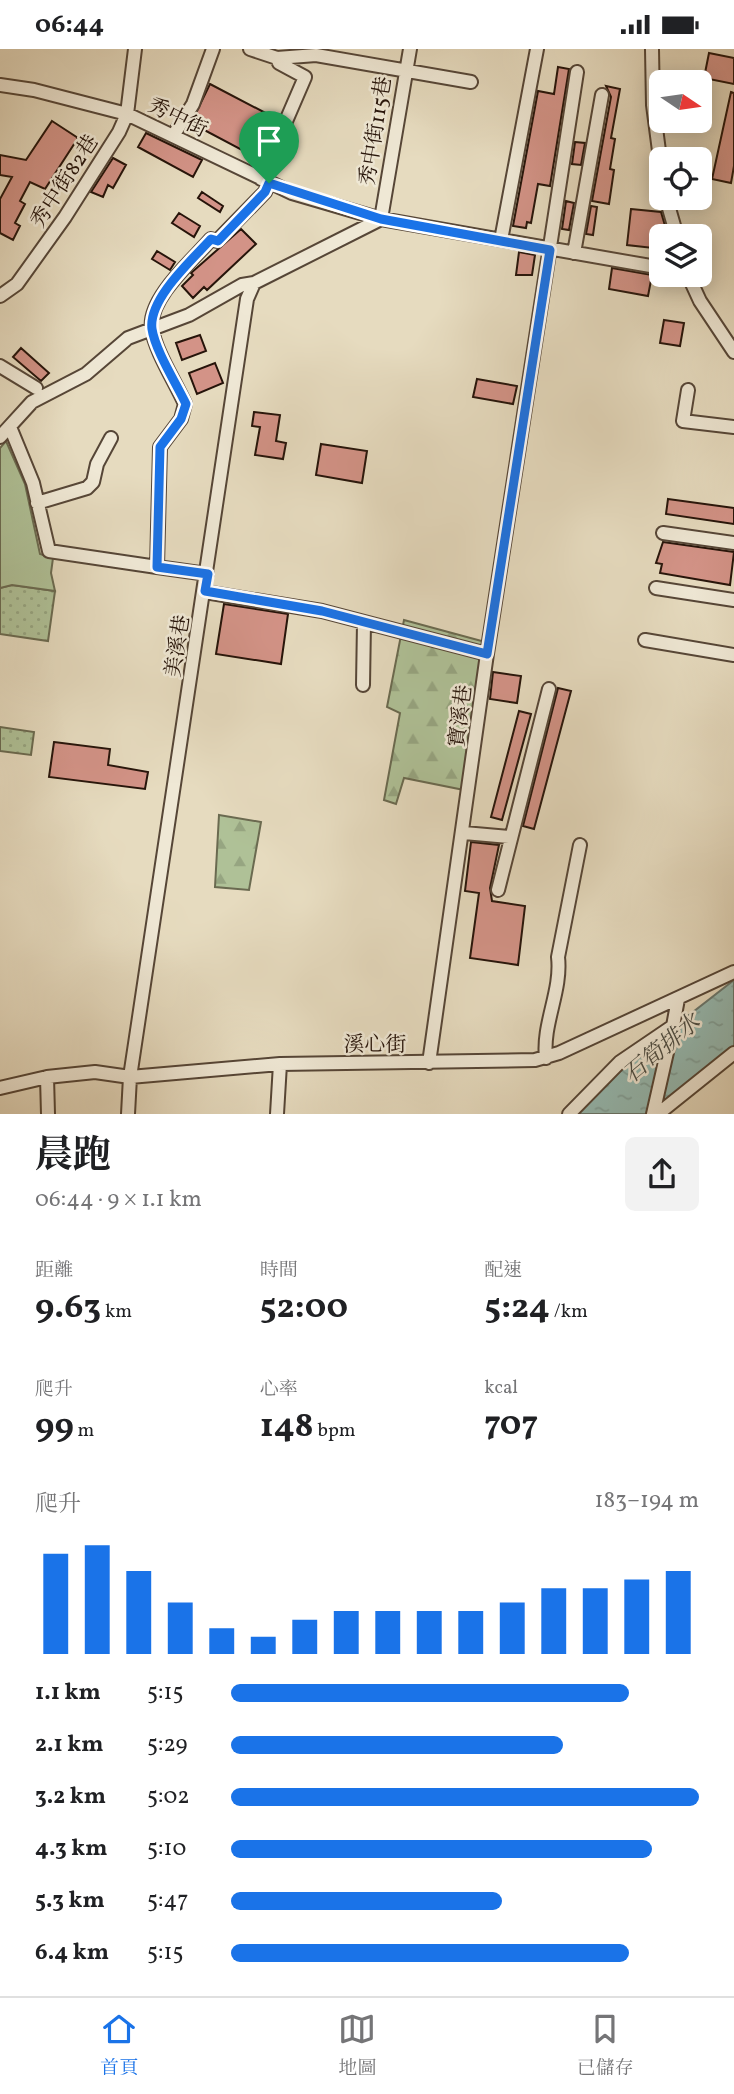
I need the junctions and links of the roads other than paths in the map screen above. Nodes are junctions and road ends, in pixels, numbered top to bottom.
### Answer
1 (135, 49) edge
2 (213, 49) edge
3 (250, 49) edge
4 (369, 49) edge
5 (410, 49) edge
6 (537, 49) edge
7 (652, 49) edge
8 (277, 58) junction
9 (364, 63) junction
10 (405, 71) junction
11 (577, 72) dead end
12 (471, 82) dead end
13 (0, 85) edge
14 (602, 95) dead end
15 (127, 114) junction
16 (173, 137) junction
17 (659, 147) edge
18 (265, 181) junction
19 (381, 219) junction
20 (501, 240) junction
21 (550, 250) junction
22 (575, 253) junction
23 (649, 266) edge
24 (254, 283) junction
25 (694, 287) edge
26 (0, 296) edge
27 (152, 330) junction
28 (734, 352) edge
29 (0, 366) edge
30 (36, 388) dead end
31 (688, 390) dead end
32 (10, 427) junction
33 (734, 427) edge
34 (0, 437) edge
35 (111, 438) dead end
36 (37, 503) junction
37 (663, 533) dead end
38 (734, 543) edge
39 (157, 567) junction
40 (208, 574) junction
41 (656, 588) dead end
42 (205, 591) junction
43 (734, 600) edge
44 (364, 623) junction
45 (645, 640) dead end
46 (487, 654) junction
47 (734, 655) edge
48 (363, 685) dead end
49 (549, 689) dead end
50 (464, 833) junction
51 (509, 837) junction
52 (580, 845) dead end
53 (498, 890) dead end
54 (734, 971) edge
55 (678, 999) junction
56 (673, 1025) junction
57 (734, 1053) edge
58 (546, 1058) junction
59 (429, 1063) junction
60 (280, 1064) junction
61 (47, 1077) junction
62 (130, 1077) junction
63 (0, 1088) edge
64 (48, 1114) edge
65 (128, 1114) edge
66 (277, 1114) edge
67 (569, 1114) edge
68 (653, 1114) edge
69 (658, 1114) edge

1 - 15 street
2 - 16 street
3 - 8 street
4 - 9 street
5 - 10 street, 秀中街115巷
6 - 20 street
7 - 17 street
8 - 9 street
8 - 18 street
9 - 10 street
10 - 12 street
10 - 19 street, 秀中街115巷
11 - 21 street, 寶溪巷
13 - 15 street, 秀中街
14 - 22 street
15 - 16 street, 秀中街
15 - 26 street, 秀中街82巷
16 - 18 street, 秀中街
18 - 19 street, 秀中街
18 - 27 street
19 - 20 street, 秀中街
19 - 24 street
20 - 21 street, 秀中街
21 - 22 street, 秀中街
21 - 46 street, 寶溪巷
22 - 23 street, 秀中街
24 - 27 street
24 - 40 street, 美溪巷
25 - 28 street
27 - 32 street
27 - 39 street
29 - 30 street
31 - 33 street
32 - 34 street
32 - 36 street
35 - 36 street
36 - 39 street
37 - 38 street
39 - 40 street
40 - 42 street, 美溪巷
41 - 43 street
42 - 44 street
42 - 62 street, 美溪巷
44 - 46 street
44 - 48 street
45 - 47 street
46 - 50 street, 寶溪巷
49 - 51 street
50 - 51 street
50 - 59 street, 寶溪巷
51 - 53 street
52 - 58 street
54 - 55 street, 溪心街
55 - 56 street
55 - 58 street, 溪心街
56 - 67 street
56 - 68 street
57 - 69 street
58 - 59 street, 溪心街
59 - 60 street, 溪心街
60 - 62 street, 溪心街
60 - 66 street
61 - 62 street, 溪心街
61 - 63 street, 溪心街
61 - 64 street
62 - 65 street, 美溪巷

